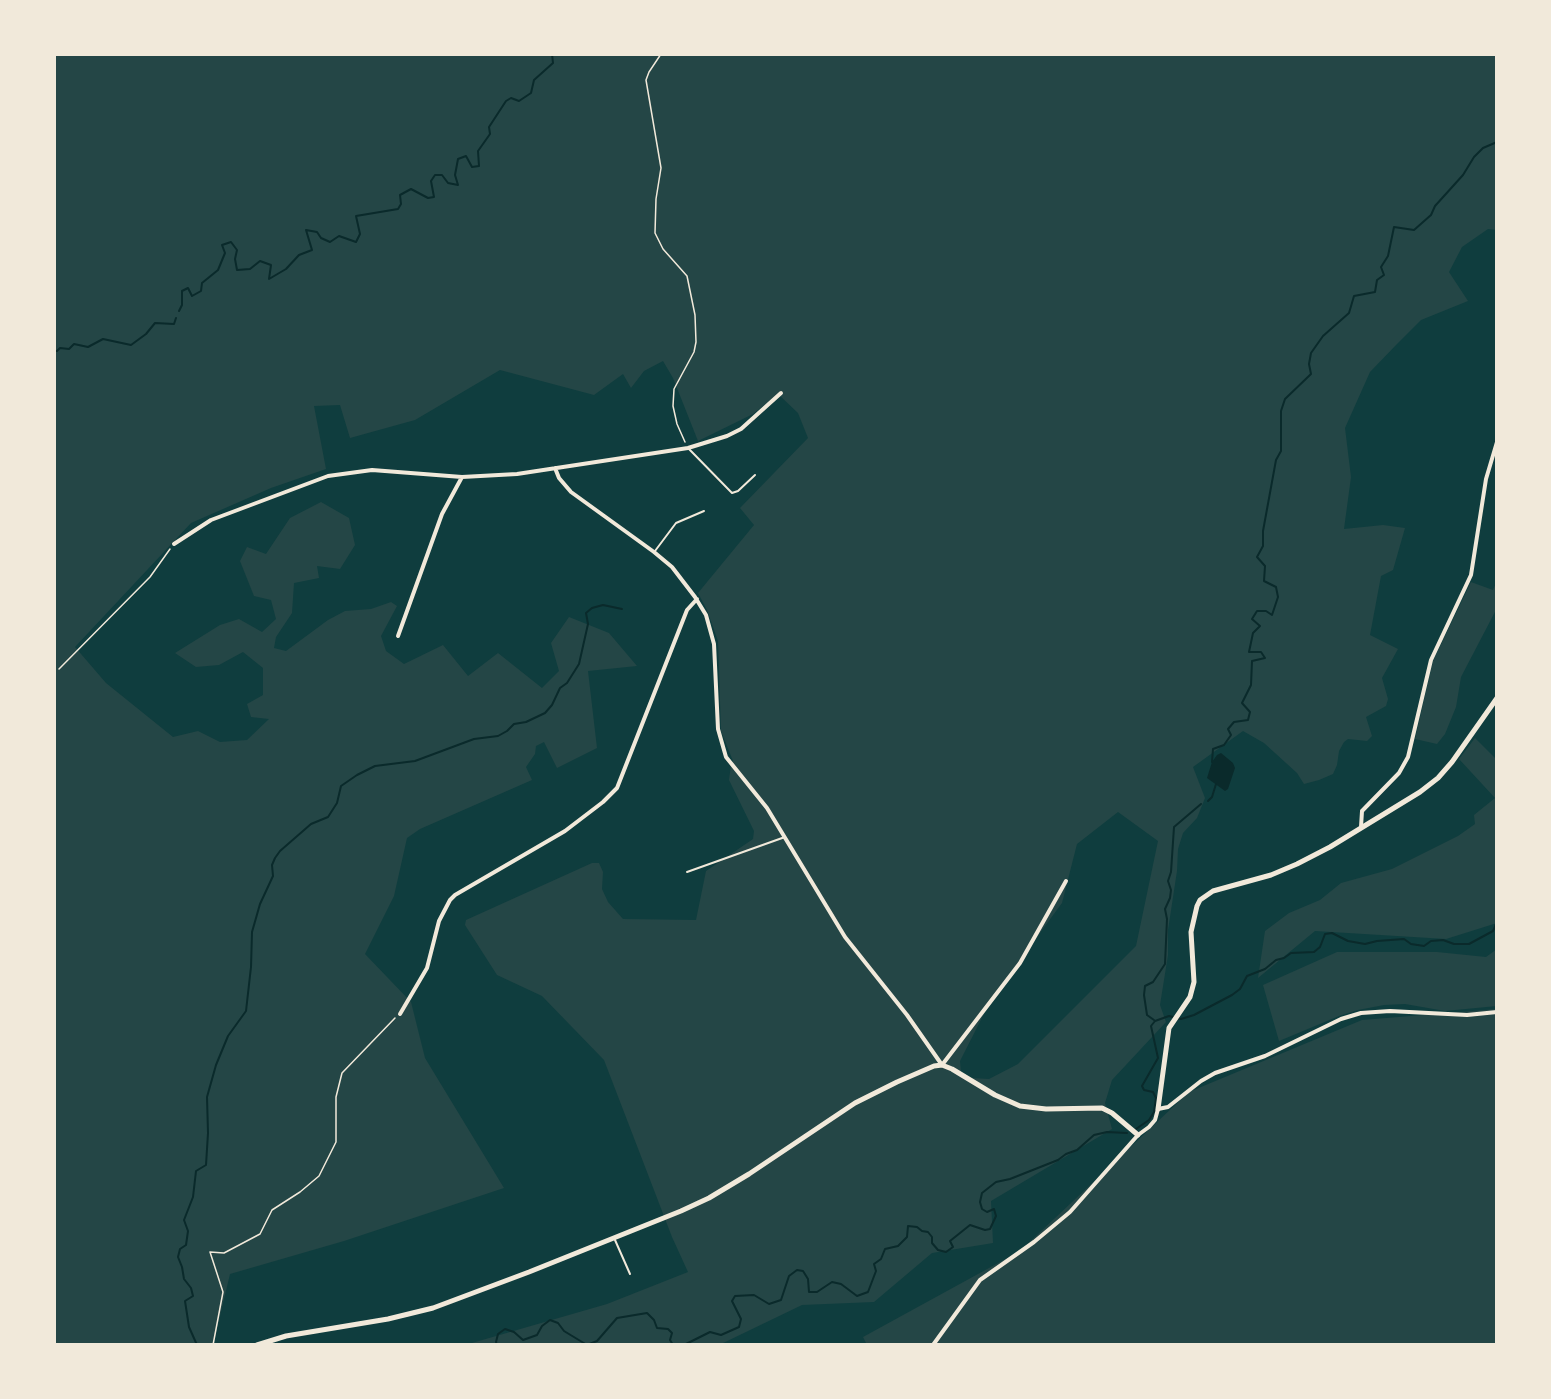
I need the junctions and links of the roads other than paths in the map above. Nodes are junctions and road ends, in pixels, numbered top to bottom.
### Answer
1 (781, 393) dead end
2 (1497, 442) edge
3 (688, 448) junction
4 (555, 468) junction
5 (755, 475) dead end
6 (462, 477) junction
7 (704, 511) dead end
8 (174, 544) road end
9 (654, 552) junction
10 (697, 599) junction
11 (398, 636) dead end
12 (1497, 698) edge
13 (1360, 828) junction
14 (784, 837) junction
15 (687, 872) dead end
16 (1066, 881) dead end
17 (1497, 1012) edge
18 (400, 1014) road end
19 (942, 1065) junction
20 (1158, 1109) junction
21 (1138, 1135) junction
22 (614, 1237) junction
23 (630, 1274) dead end
24 (257, 1345) edge
25 (933, 1345) edge

1 - 3 street
2 - 13 street
3 - 4 street
3 - 5 lane
4 - 6 street
4 - 9 street
6 - 8 street
6 - 11 street
7 - 9 lane
9 - 10 street
10 - 14 street
10 - 18 street
12 - 13 street
13 - 20 street
14 - 15 lane
14 - 19 street
16 - 19 street
17 - 20 street
19 - 21 street
19 - 22 street
20 - 21 street
21 - 25 street
22 - 23 lane
22 - 24 street

